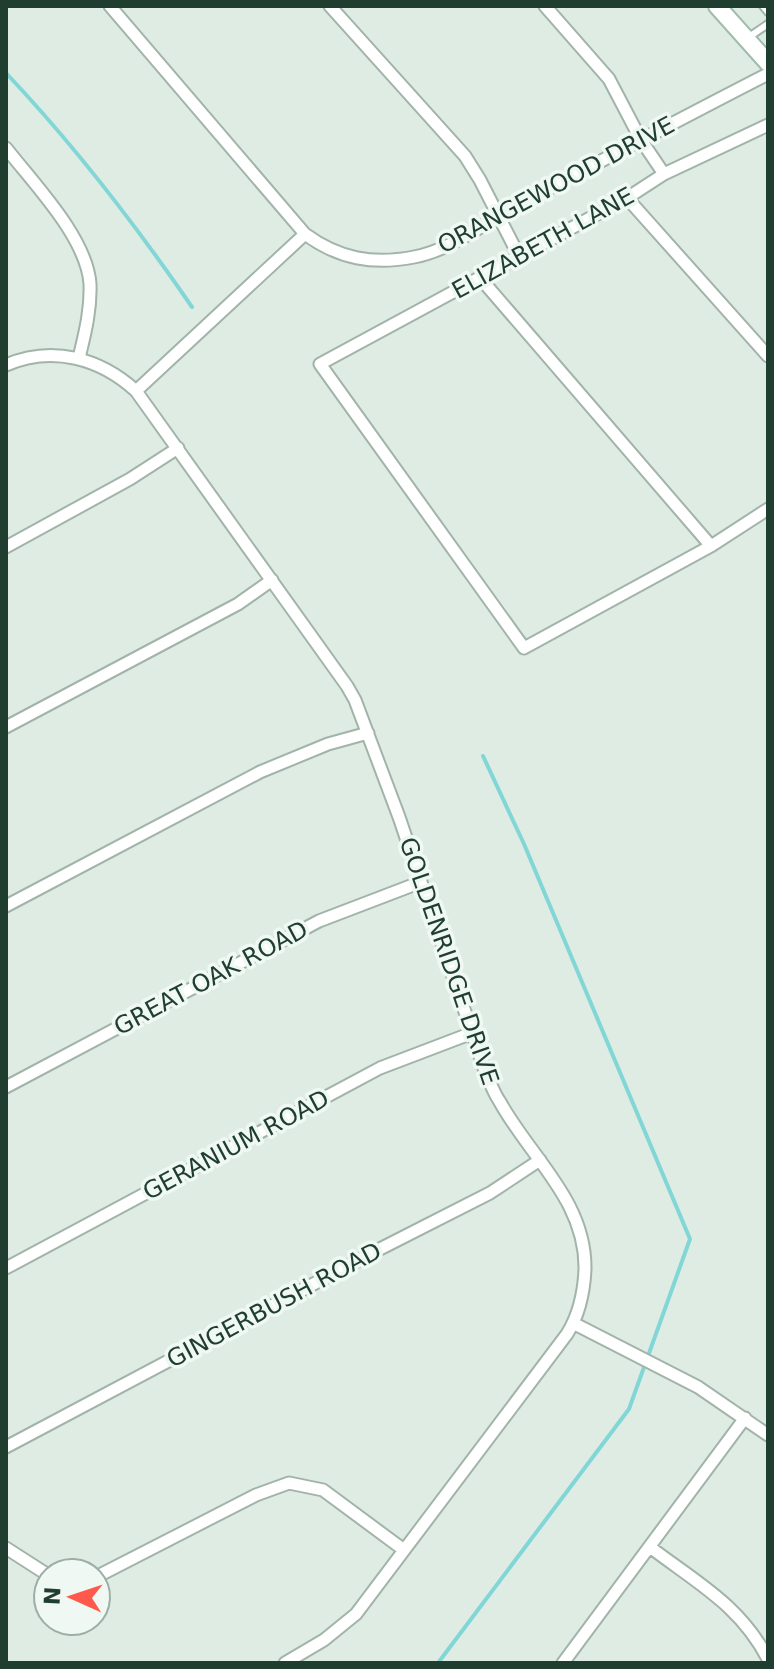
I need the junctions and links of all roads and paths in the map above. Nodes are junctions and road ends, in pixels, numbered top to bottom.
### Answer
1 (110, 6) edge
2 (330, 6) edge
3 (545, 6) edge
4 (717, 6) edge
5 (763, 6) edge
6 (768, 12) edge
7 (768, 24) edge
8 (746, 39) junction
9 (768, 63) edge
10 (768, 74) edge
11 (768, 124) edge
12 (641, 140) junction
13 (6, 148) edge
14 (664, 174) junction
15 (627, 198) junction
16 (499, 215) junction
17 (305, 234) junction
18 (519, 256) junction
19 (481, 279) junction
20 (768, 356) edge
21 (79, 358) junction
22 (6, 365) edge
23 (136, 391) junction
24 (178, 448) junction
25 (768, 509) edge
26 (711, 546) junction
27 (6, 547) edge
28 (272, 580) junction
29 (6, 727) edge
30 (368, 733) junction
31 (421, 882) junction
32 (6, 906) edge
33 (472, 1033) junction
34 (6, 1087) edge
35 (540, 1160) junction
36 (6, 1268) edge
37 (573, 1323) junction
38 (745, 1418) junction
39 (768, 1435) edge
40 (6, 1447) edge
41 (650, 1547) junction
42 (6, 1548) edge
43 (404, 1550) junction
44 (32, 1565) edge
45 (112, 1569) edge
46 (768, 1659) edge
47 (285, 1663) edge
48 (563, 1663) edge

1 - 17 street, ORANGEWOOD DRIVE
2 - 16 street
3 - 12 street
4 - 8 main road
5 - 6 lane
7 - 8 lane
8 - 9 main road
10 - 12 street, ORANGEWOOD DRIVE
11 - 14 street, ELIZABETH LANE
12 - 14 street
12 - 16 street, ORANGEWOOD DRIVE
13 - 21 street
14 - 15 street, ELIZABETH LANE
15 - 18 street, ELIZABETH LANE
15 - 20 street
16 - 17 street, ORANGEWOOD DRIVE
16 - 18 street
17 - 23 street
18 - 19 street, ELIZABETH LANE
19 - 26 street
19 - 26 street, ELIZABETH LANE
21 - 22 street, GOLDENRIDGE DRIVE
21 - 23 street, GOLDENRIDGE DRIVE
23 - 24 street, GOLDENRIDGE DRIVE
24 - 27 street
24 - 28 street, GOLDENRIDGE DRIVE
25 - 26 street
28 - 29 street
28 - 30 street, GOLDENRIDGE DRIVE
30 - 31 street, GOLDENRIDGE DRIVE
30 - 32 street
31 - 33 street, GOLDENRIDGE DRIVE
31 - 34 street, GREAT OAK ROAD
33 - 35 street, GOLDENRIDGE DRIVE
33 - 36 street, GERANIUM ROAD
35 - 37 street, GOLDENRIDGE DRIVE
35 - 40 street, GINGERBUSH ROAD
37 - 38 street
37 - 43 street, GOLDENRIDGE DRIVE
38 - 39 street
38 - 41 street
41 - 46 street
41 - 48 street
42 - 44 street
43 - 45 street
43 - 47 street, GOLDENRIDGE DRIVE

